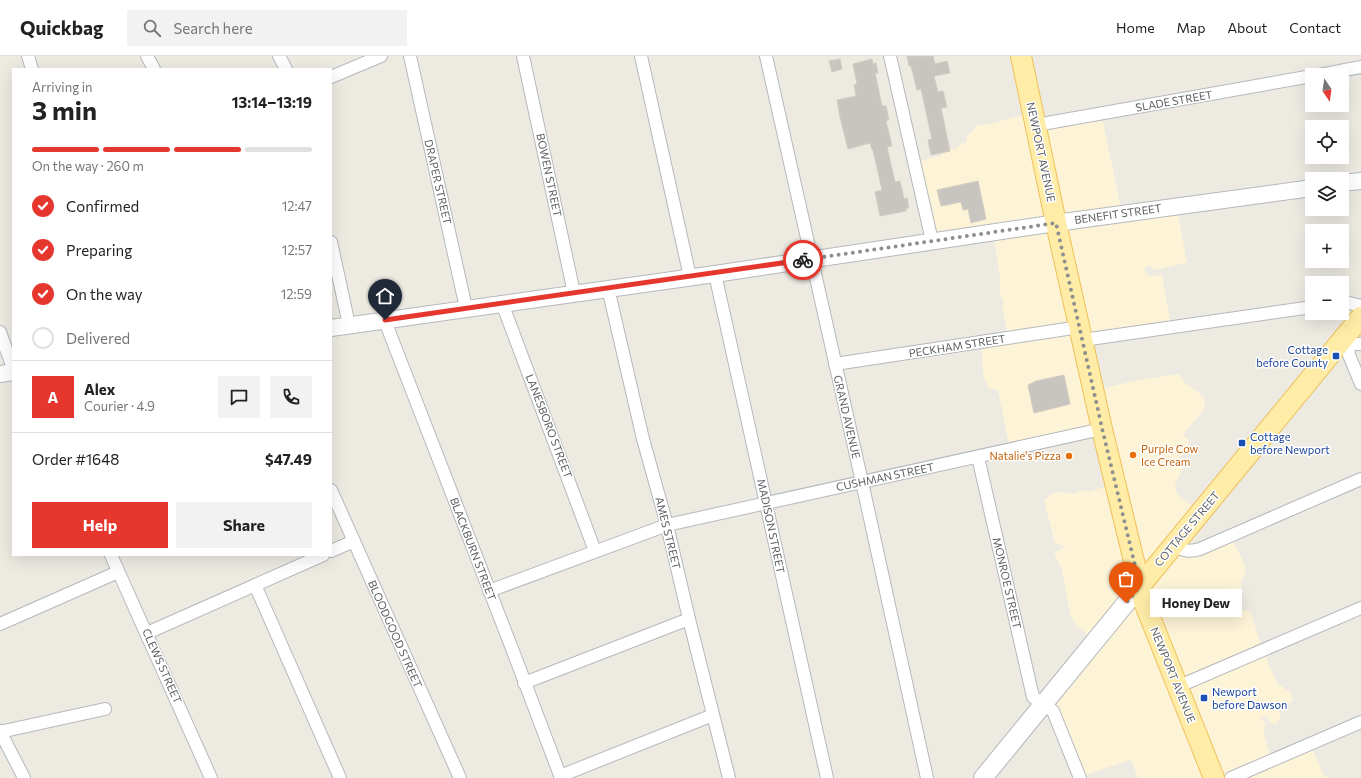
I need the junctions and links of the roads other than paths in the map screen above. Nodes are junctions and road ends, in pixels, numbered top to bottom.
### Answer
1 (28, 56) edge
2 (147, 56) edge
3 (279, 56) edge
4 (381, 56) edge
5 (410, 56) edge
6 (523, 56) edge
7 (641, 56) edge
8 (766, 56) edge
9 (890, 56) edge
10 (1021, 56) edge
11 (1361, 67) edge
12 (32, 68) edge
13 (153, 68) edge
14 (285, 68) edge
15 (1349, 69) edge
16 (332, 77) edge
17 (1305, 77) edge
18 (1036, 125) junction
19 (1361, 180) edge
20 (1349, 182) edge
21 (1305, 189) edge
22 (1056, 223) junction
23 (932, 241) junction
24 (332, 246) edge
25 (812, 258) junction
26 (715, 274) junction
27 (690, 277) junction
28 (608, 288) junction
29 (574, 293) junction
30 (502, 302) junction
31 (1349, 302) edge
32 (1361, 306) edge
33 (466, 308) junction
34 (1305, 308) edge
35 (1361, 317) edge
36 (385, 320) junction
37 (350, 325) junction
38 (332, 328) edge
39 (0, 332) edge
40 (1082, 334) junction
41 (1350, 343) edge
42 (835, 364) junction
43 (12, 365) edge
44 (12, 372) edge
45 (0, 374) edge
46 (1361, 384) edge
47 (1102, 428) junction
48 (978, 456) junction
49 (1361, 479) edge
50 (862, 482) junction
51 (332, 492) edge
52 (766, 503) junction
53 (667, 525) junction
54 (354, 541) junction
55 (1174, 546) junction
56 (595, 550) junction
57 (332, 551) edge
58 (111, 556) edge
59 (321, 556) edge
60 (118, 572) junction
61 (255, 585) junction
62 (1140, 586) junction
63 (489, 592) junction
64 (1361, 608) edge
65 (689, 619) junction
66 (0, 624) edge
67 (147, 633) junction
68 (524, 683) junction
69 (1177, 687) junction
70 (1043, 705) junction
71 (105, 709) dead end
72 (713, 715) junction
73 (1361, 722) edge
74 (0, 732) edge
75 (560, 777) edge
76 (24, 778) edge
77 (211, 778) edge
78 (340, 778) edge
79 (460, 778) edge
80 (730, 778) edge
81 (827, 778) edge
82 (927, 778) edge
83 (984, 778) edge
84 (1080, 778) edge
85 (1214, 778) edge
86 (1231, 778) edge

1 - 12 street
2 - 13 street
3 - 14 street
4 - 16 street
5 - 33 street, DRAPER STREET
6 - 29 street, BOWEN STREET
7 - 27 street
8 - 25 street, GRAND AVENUE
9 - 23 street
10 - 18 main road, NEWPORT AVENUE
11 - 15 street
17 - 18 street, SLADE STREET
18 - 22 main road, NEWPORT AVENUE
19 - 20 street
21 - 22 street, BENEFIT STREET
22 - 23 street, BENEFIT STREET
22 - 40 main road, NEWPORT AVENUE
23 - 25 street, BENEFIT STREET
24 - 37 street
25 - 26 street, BENEFIT STREET
25 - 42 street, GRAND AVENUE
26 - 27 street, BENEFIT STREET
26 - 52 street, MADISON STREET
27 - 28 street, BENEFIT STREET
28 - 29 street, BENEFIT STREET
28 - 53 street, AMES STREET
29 - 30 street, BENEFIT STREET
30 - 33 street, BENEFIT STREET
30 - 56 street, LANESBORO STREET
31 - 32 street
33 - 36 street, BENEFIT STREET
34 - 40 street, PECKHAM STREET
35 - 41 main road, COTTAGE STREET
36 - 37 street, BENEFIT STREET
36 - 63 street, BLACKBURN STREET
37 - 38 street, BENEFIT STREET
39 - 43 street
40 - 42 street, PECKHAM STREET
40 - 47 main road, NEWPORT AVENUE
41 - 46 street
41 - 55 main road, COTTAGE STREET
42 - 50 street, GRAND AVENUE
44 - 45 street
47 - 48 street, CUSHMAN STREET
47 - 62 main road, NEWPORT AVENUE
48 - 50 street, CUSHMAN STREET
48 - 70 street, MONROE STREET
49 - 55 street
50 - 52 street, CUSHMAN STREET
50 - 82 street, GRAND AVENUE
51 - 54 street, BLOODGOOD STREET
52 - 53 street, CUSHMAN STREET
52 - 81 street, MADISON STREET
53 - 56 street, CUSHMAN STREET
53 - 65 street, AMES STREET
54 - 57 street
54 - 79 street, BLOODGOOD STREET
55 - 62 main road, COTTAGE STREET
56 - 63 street, CUSHMAN STREET
58 - 60 street, CLEWS STREET
59 - 61 street
60 - 66 street
60 - 67 street, CLEWS STREET
61 - 67 street
61 - 78 street
62 - 69 main road, NEWPORT AVENUE
62 - 70 main road, COTTAGE STREET
63 - 68 street, BLACKBURN STREET
64 - 69 street
65 - 68 street
65 - 72 street, AMES STREET
67 - 77 street, CLEWS STREET
68 - 75 street, BLACKBURN STREET
69 - 85 main road, NEWPORT AVENUE
70 - 83 main road, COTTAGE STREET
70 - 84 street, MONROE STREET
71 - 74 street
72 - 75 street
72 - 80 street, AMES STREET
73 - 86 street
74 - 76 street

